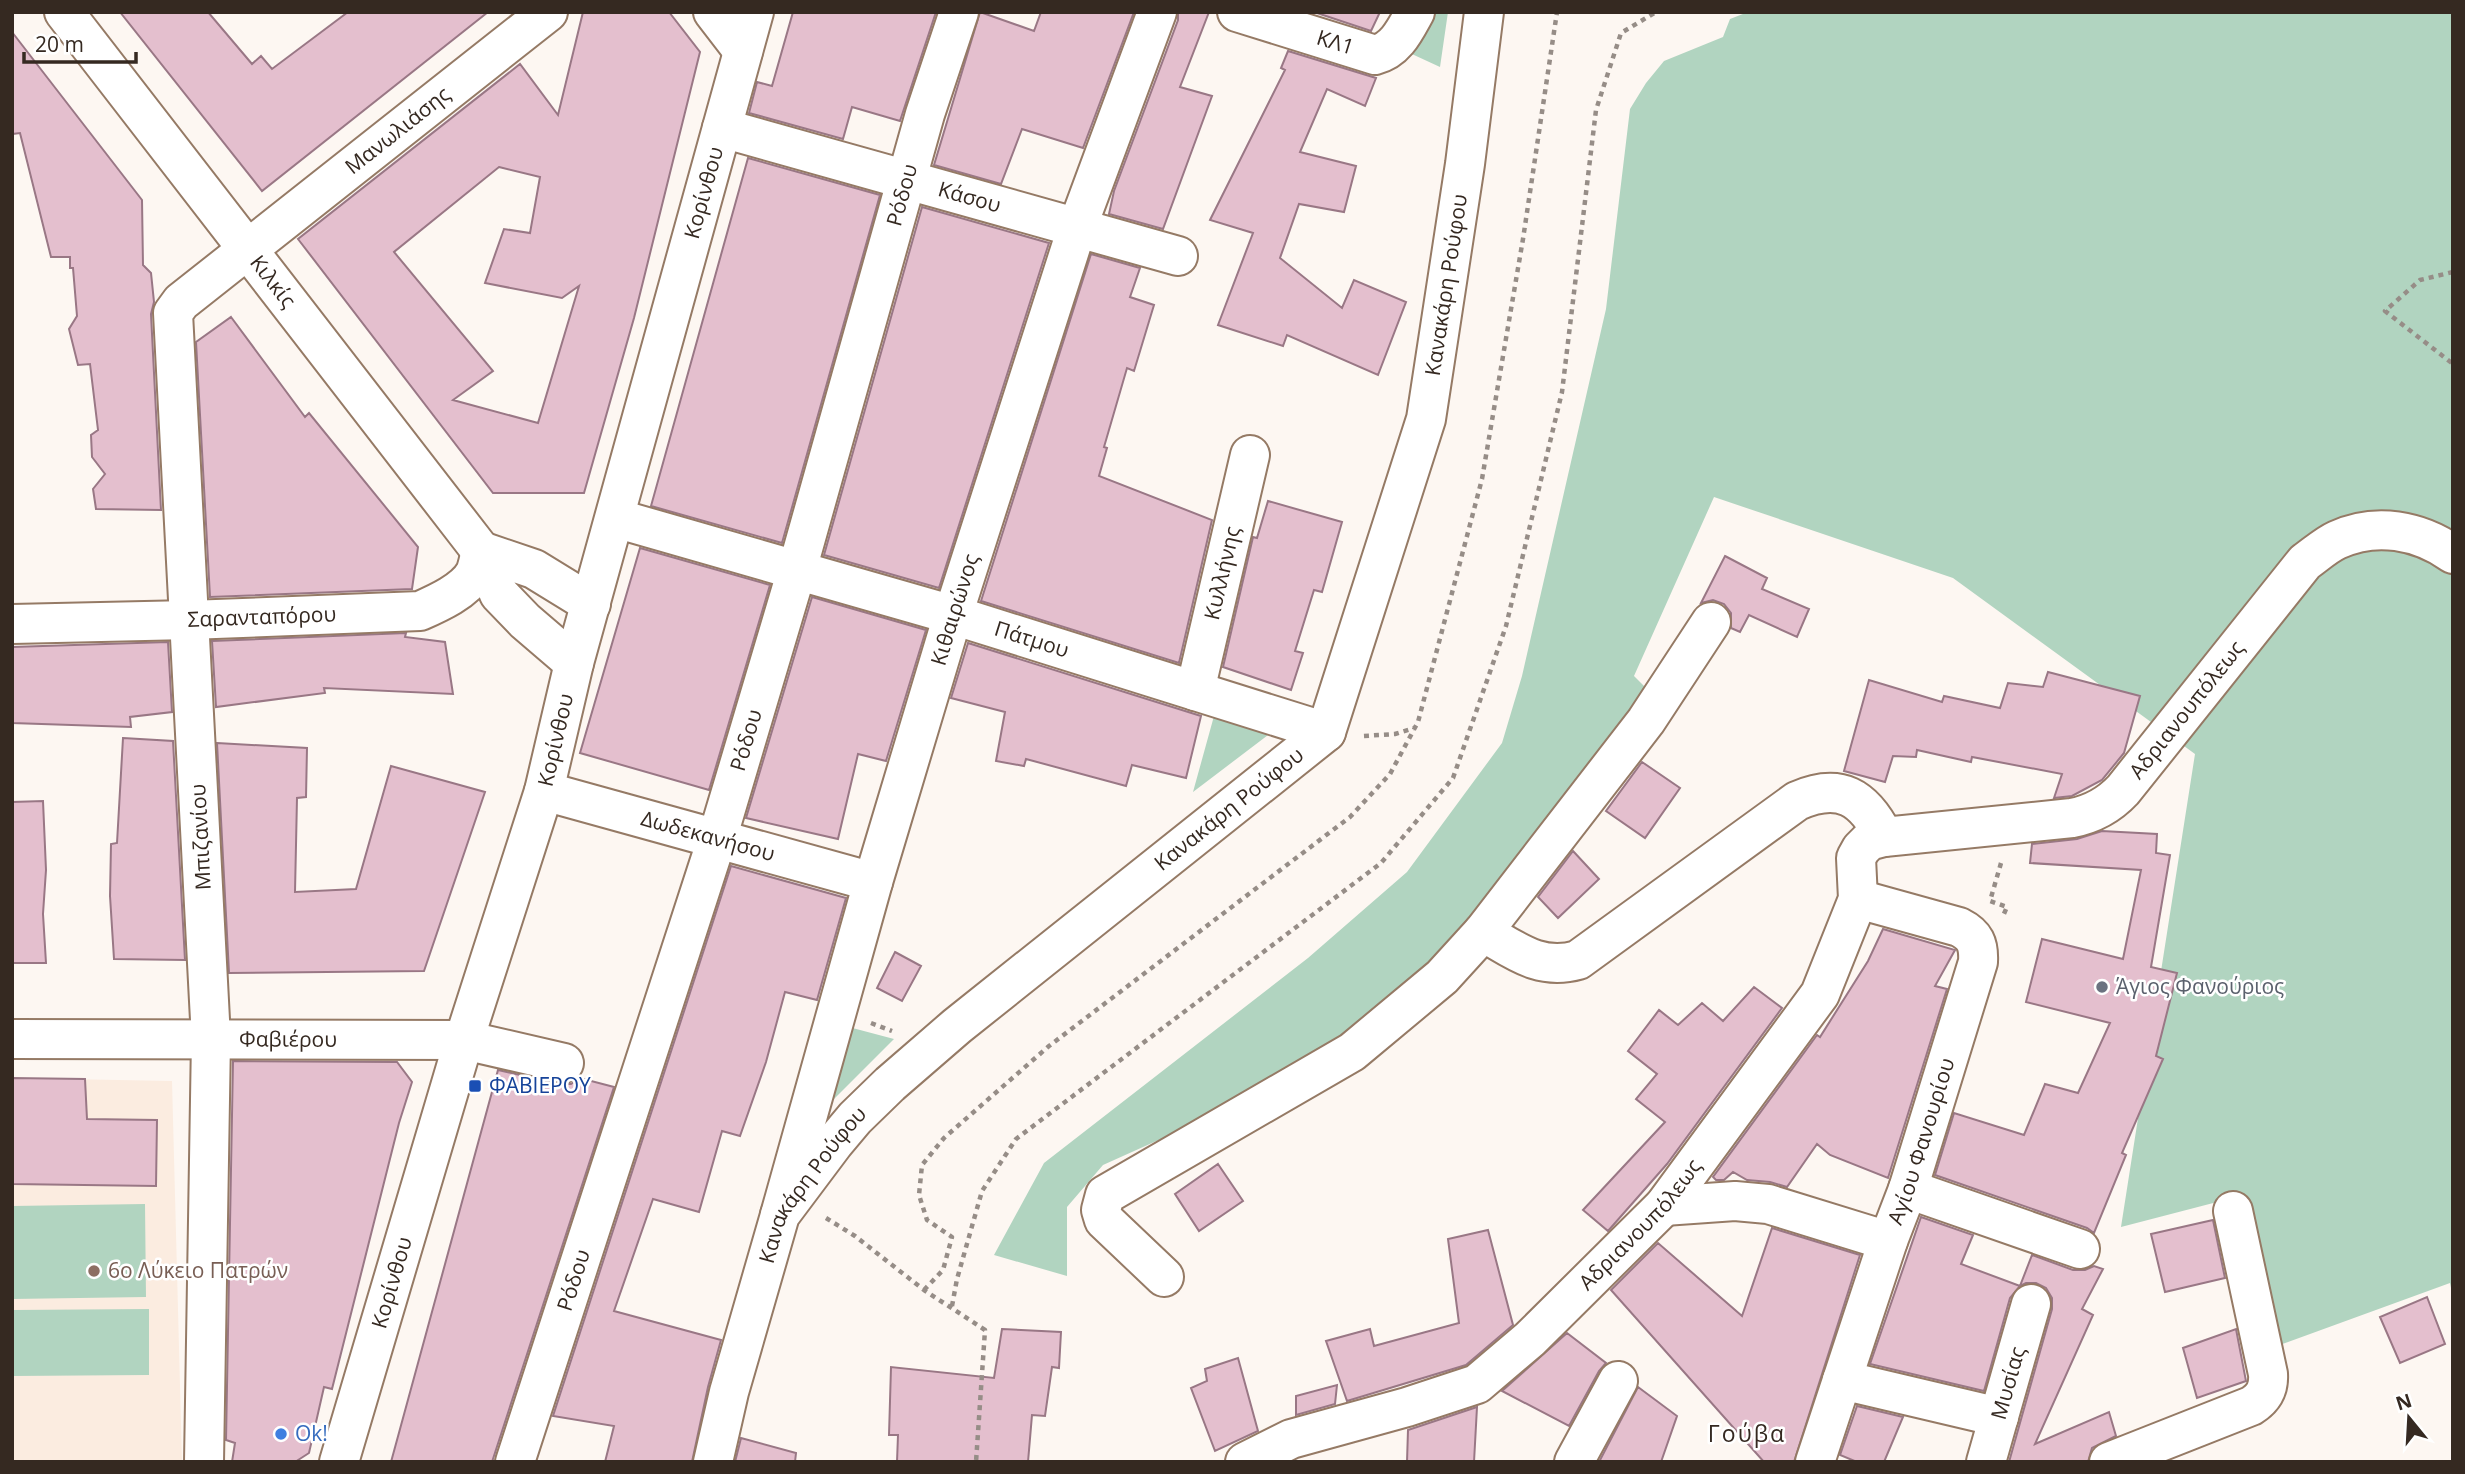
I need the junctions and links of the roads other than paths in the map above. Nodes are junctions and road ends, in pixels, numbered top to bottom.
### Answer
1 (64, 12) edge
2 (548, 12) edge
3 (713, 12) edge
4 (754, 12) edge
5 (959, 12) edge
6 (1157, 12) edge
7 (1237, 12) edge
8 (1415, 12) edge
9 (1484, 12) edge
10 (743, 51) junction
11 (722, 128) junction
12 (907, 179) junction
13 (1077, 228) junction
14 (248, 248) junction
15 (1178, 256) dead end
16 (1250, 455) dead end
17 (615, 518) junction
18 (481, 551) junction
19 (2453, 554) edge
20 (797, 570) junction
21 (591, 604) junction
22 (953, 615) junction
23 (189, 620) junction
24 (1711, 622) dead end
25 (12, 624) edge
26 (574, 663) junction
27 (1195, 691) junction
28 (1326, 732) junction
29 (544, 791) junction
30 (1884, 837) junction
31 (717, 839) junction
32 (873, 882) junction
33 (1858, 899) junction
34 (1483, 932) junction
35 (12, 1039) edge
36 (211, 1039) junction
37 (464, 1040) junction
38 (564, 1063) dead end
39 (1908, 1189) junction
40 (1664, 1206) junction
41 (2233, 1211) dead end
42 (780, 1215) junction
43 (1888, 1241) junction
44 (2080, 1249) dead end
45 (1164, 1277) dead end
46 (2031, 1304) dead end
47 (1842, 1380) junction
48 (1618, 1381) dead end
49 (1999, 1417) junction
50 (204, 1462) edge
51 (339, 1462) edge
52 (515, 1462) edge
53 (713, 1462) edge
54 (1245, 1462) edge
55 (1574, 1462) edge
56 (1815, 1462) edge
57 (1986, 1462) edge
58 (2109, 1462) edge

1 - 14 street, Κιλκίς
2 - 14 street, Μανωλιάσης
3 - 10 street
4 - 10 street, Κορίνθου
5 - 12 street, Ρόδου
6 - 13 street, Κιθαιρώνος
7 - 8 street, ΚΛ1
9 - 28 street, Κανακάρη Ρούφου
10 - 11 street, Κορίνθου
11 - 12 street, Κάσου
11 - 17 street, Κορίνθου
12 - 13 street, Κάσου
12 - 20 street, Ρόδου
13 - 15 street, Κάσου
13 - 22 street, Κιθαιρώνος
14 - 18 street, Κιλκίς
14 - 23 street, Μπιζανίου
16 - 27 street, Κυλλήνης
17 - 20 street, Πάτμου
17 - 21 street, Κορίνθου
18 - 21 street
18 - 23 street, Σαρανταπόρου
18 - 26 street, Κιλκίς
19 - 30 street, Αδριανουπόλεως
20 - 22 street, Πάτμου
20 - 31 street, Ρόδου
21 - 26 street, Κορίνθου
22 - 27 street, Πάτμου
22 - 32 street, Κιθαιρώνος
23 - 25 street, Σαρανταπόρου
23 - 36 street, Μπιζανίου
24 - 34 street
26 - 29 street, Κορίνθου
27 - 28 street, Πάτμου
28 - 42 street, Κανακάρη Ρούφου
29 - 31 street, Δωδεκανήσου
29 - 37 street, Κορίνθου
30 - 33 street, Αδριανουπόλεως
30 - 34 street
31 - 32 street, Δωδεκανήσου
31 - 52 street, Ρόδου
32 - 42 street, Κιθαιρώνος
33 - 39 street, Αγίου Φανουρίου
33 - 40 street, Αδριανουπόλεως
34 - 45 street
35 - 36 street, Φαβιέρου
36 - 37 street, Φαβιέρου
36 - 50 street, Μπιζανίου
37 - 38 street, Φαβιέρου
37 - 51 street, Κορίνθου
39 - 43 street, Αγίου Φανουρίου
39 - 44 street
40 - 43 street
40 - 54 street, Αδριανουπόλεως
41 - 58 street
42 - 53 street, Κανακάρη Ρούφου
43 - 47 street, Αγίου Φανουρίου
46 - 49 street, Μυσίας
47 - 49 street
47 - 56 street, Αγίου Φανουρίου
48 - 55 street
49 - 57 street, Μυσίας

